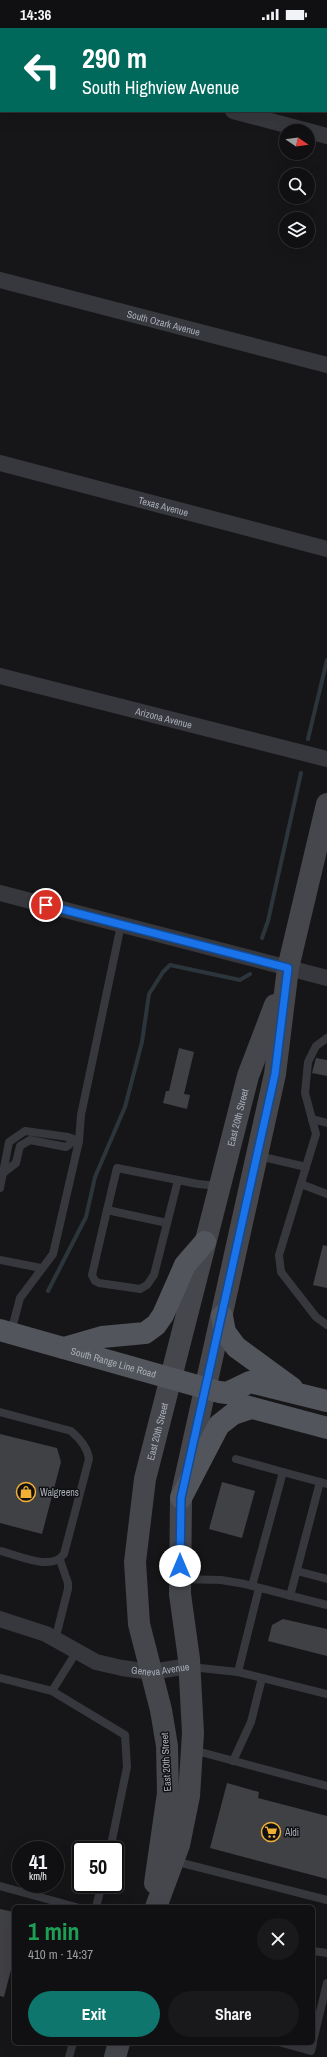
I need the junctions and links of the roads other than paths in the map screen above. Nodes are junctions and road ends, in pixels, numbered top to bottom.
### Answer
1 (237, 112) edge
2 (327, 136) edge
3 (0, 280) edge
4 (327, 364) edge
5 (0, 463) edge
6 (327, 549) edge
7 (0, 676) edge
8 (327, 760) edge
9 (327, 804) edge
10 (0, 893) edge
11 (121, 925) junction
12 (288, 968) junction
13 (327, 978) edge
14 (327, 1038) edge
15 (312, 1119) junction
16 (327, 1123) edge
17 (77, 1141) junction
18 (258, 1156) junction
19 (306, 1167) junction
20 (178, 1180) junction
21 (301, 1184) junction
22 (220, 1186) junction
23 (0, 1188) edge
24 (327, 1194) edge
25 (107, 1210) junction
26 (167, 1223) junction
27 (205, 1242) junction
28 (0, 1260) edge
29 (41, 1268) junction
30 (222, 1316) junction
31 (327, 1325) edge
32 (6, 1332) edge
33 (64, 1348) junction
34 (170, 1378) junction
35 (206, 1388) junction
36 (227, 1393) junction
37 (299, 1394) junction
38 (327, 1401) edge
39 (251, 1408) junction
40 (0, 1412) edge
41 (327, 1428) edge
42 (236, 1459) dead end
43 (283, 1472) junction
44 (324, 1483) edge
45 (181, 1498) junction
46 (0, 1551) edge
47 (60, 1560) junction
48 (296, 1571) junction
49 (180, 1579) junction
50 (327, 1579) edge
51 (255, 1587) junction
52 (290, 1596) junction
53 (327, 1606) edge
54 (0, 1619) edge
55 (55, 1640) junction
56 (77, 1651) junction
57 (189, 1666) junction
58 (151, 1672) junction
59 (238, 1672) junction
60 (0, 1678) edge
61 (262, 1678) junction
62 (52, 1691) junction
63 (327, 1694) edge
64 (192, 1750) junction
65 (233, 1761) junction
66 (327, 1786) edge
67 (112, 1841) edge
68 (173, 1861) junction
69 (0, 1886) edge
70 (100, 1893) edge
71 (327, 1900) edge
72 (69, 1905) edge
73 (97, 1905) edge
74 (151, 1905) edge
75 (157, 1905) edge
76 (315, 1951) edge
77 (327, 1953) edge
78 (327, 1983) edge
79 (315, 2034) edge
80 (72, 2045) edge
81 (118, 2045) edge
82 (289, 2045) edge
83 (312, 2045) edge
84 (69, 2057) edge
85 (115, 2057) edge

1 - 2 street
3 - 4 street, South Ozark Avenue
5 - 6 street, Texas Avenue
7 - 8 street, Arizona Avenue
9 - 12 main road, East 20th Street
10 - 11 street
11 - 12 street
11 - 17 lane
12 - 13 street
12 - 18 main road, East 20th Street
12 - 22 main road, East 20th Street
14 - 15 lane
15 - 16 lane
15 - 19 lane
17 - 23 lane
17 - 29 lane
18 - 19 lane
18 - 30 main road, East 20th Street
19 - 21 lane
20 - 22 lane
20 - 25 lane
20 - 26 lane
21 - 24 lane
21 - 31 lane
22 - 27 main road, East 20th Street
25 - 26 lane
25 - 26 lane
27 - 33 main road
27 - 34 main road, East 20th Street
28 - 29 lane
29 - 32 lane
30 - 35 main road, East 20th Street
30 - 37 main road
32 - 33 main road, South Range Line Road
33 - 34 main road, South Range Line Road
34 - 35 main road, South Range Line Road
34 - 58 main road, East 20th Street
35 - 36 main road, South Range Line Road
35 - 45 main road, East 20th Street
36 - 37 main road
36 - 39 main road, South Range Line Road
37 - 38 main road
39 - 41 main road, South Range Line Road
39 - 45 main road
40 - 47 lane
42 - 43 lane
43 - 44 lane
43 - 51 lane
44 - 48 lane
45 - 49 main road, East 20th Street
46 - 47 lane
47 - 55 lane
48 - 50 lane
48 - 52 lane
49 - 51 lane
49 - 57 main road, East 20th Street
51 - 52 lane
51 - 59 lane
52 - 53 lane
54 - 55 street, Geneva Avenue
55 - 56 street, Geneva Avenue
56 - 58 street, Geneva Avenue
56 - 62 lane
57 - 58 street, Geneva Avenue
57 - 59 lane, Geneva Avenue
57 - 64 main road, East 20th Street
58 - 74 main road, East 20th Street
59 - 61 lane, Geneva Avenue
60 - 62 lane
61 - 63 lane, Geneva Avenue
61 - 65 lane
62 - 67 lane
64 - 65 lane
64 - 68 main road, East 20th Street
65 - 66 lane
68 - 71 lane
68 - 75 main road, East 20th Street
69 - 72 lane
70 - 73 lane
76 - 77 lane
78 - 79 lane
80 - 84 lane
81 - 85 main road
82 - 83 lane

